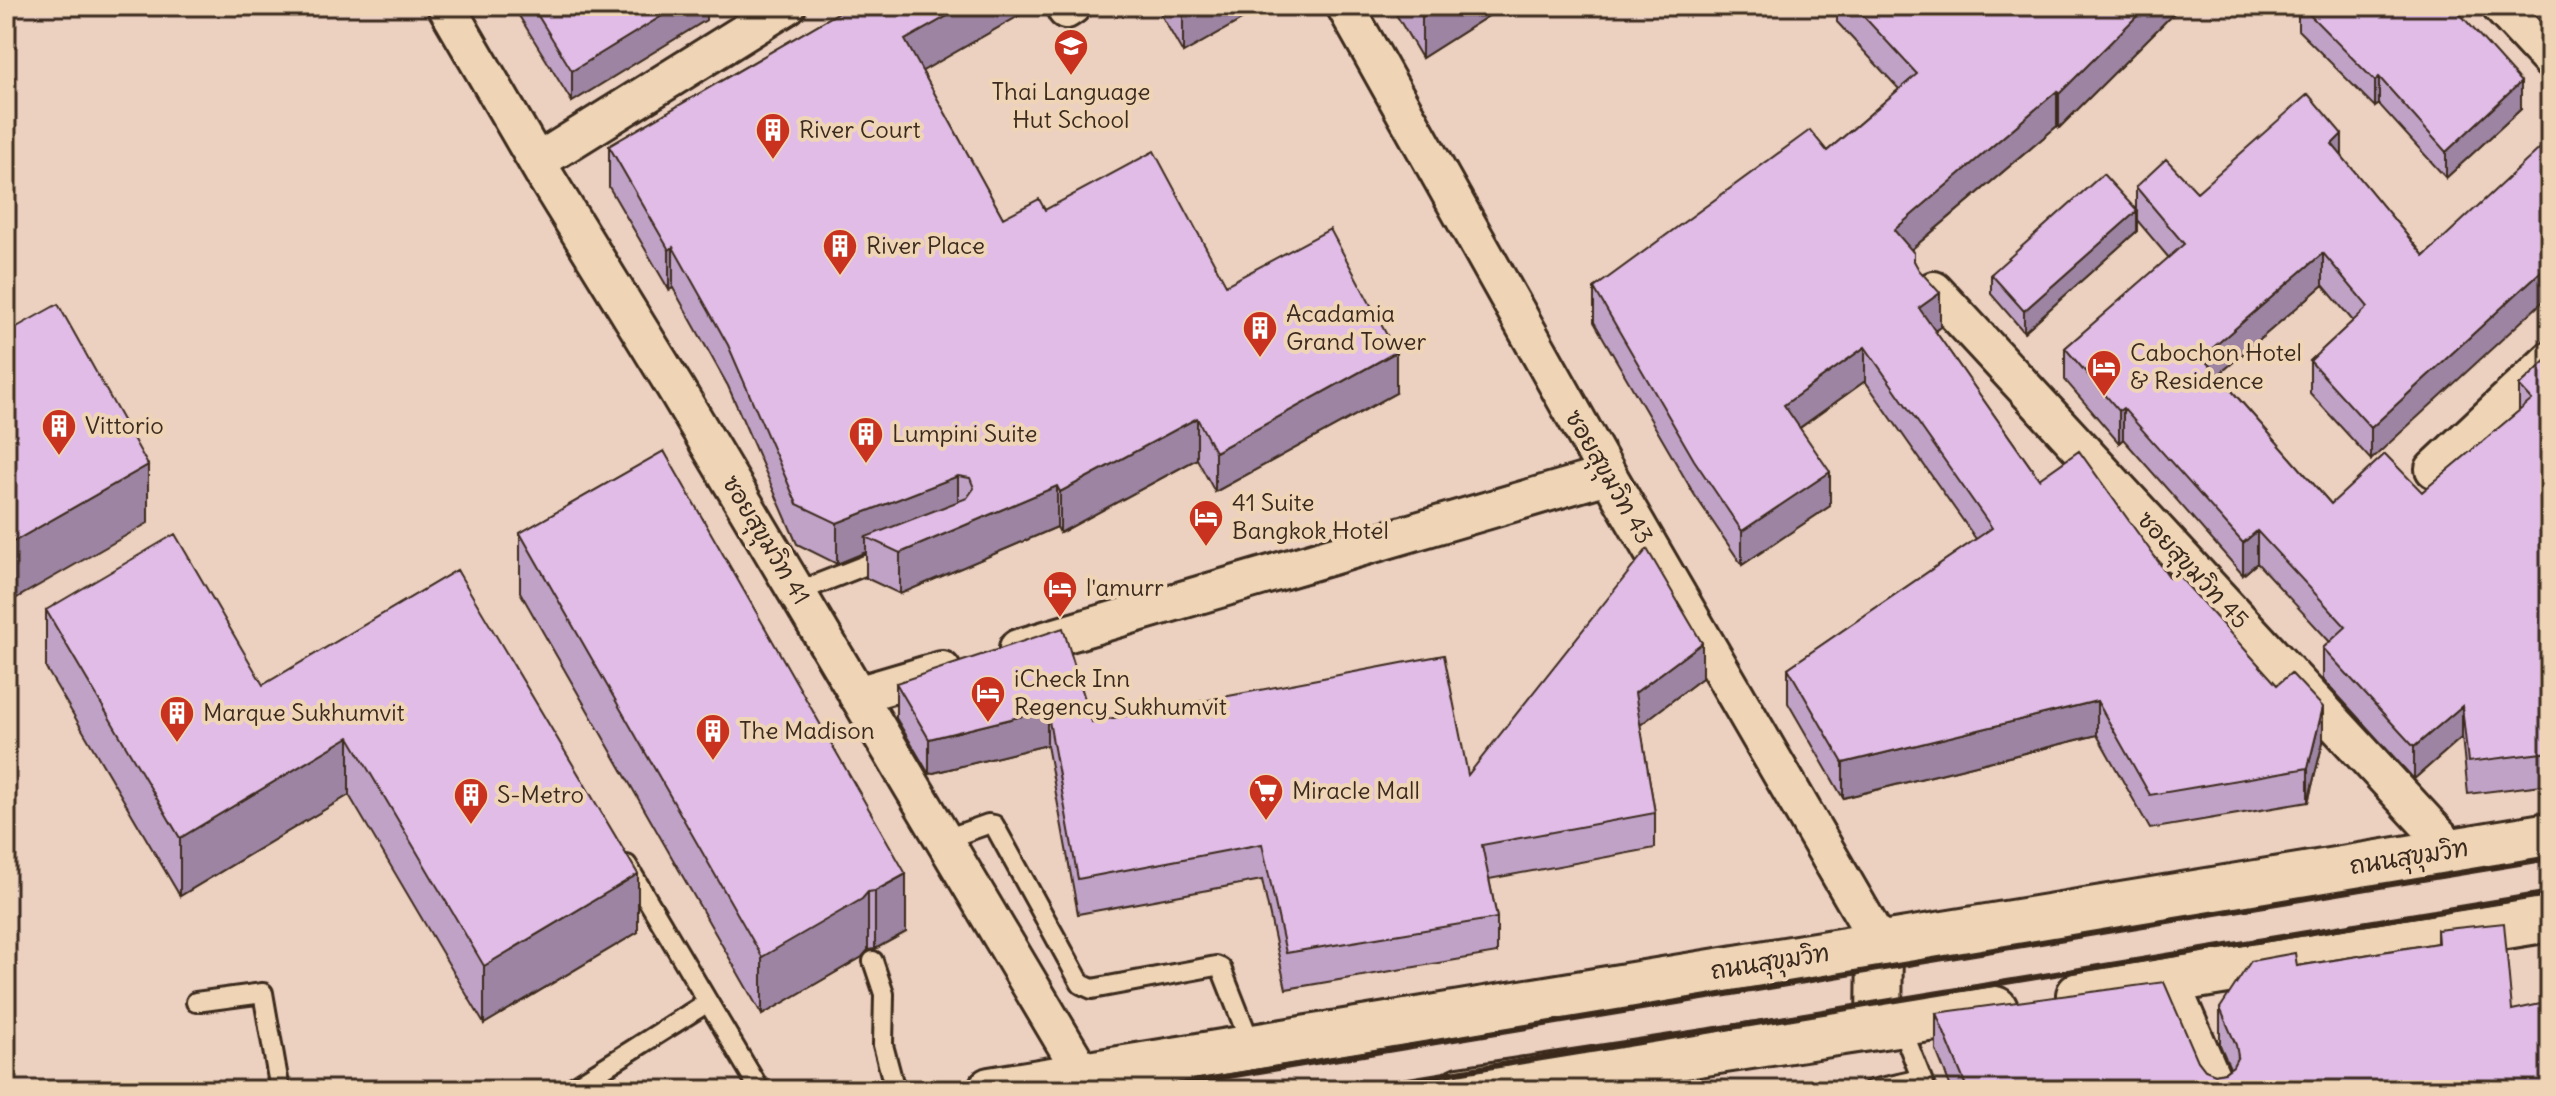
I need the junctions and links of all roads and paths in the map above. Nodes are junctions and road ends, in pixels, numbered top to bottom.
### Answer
1 (446, 6) edge
2 (787, 6) edge
3 (1345, 6) edge
4 (2500, 6) edge
5 (2550, 60) edge
6 (537, 162) junction
7 (1934, 290) edge
8 (2550, 360) edge
9 (2434, 469) dead end
10 (1608, 475) junction
11 (907, 549) edge
12 (797, 592) junction
13 (857, 695) junction
14 (2550, 835) edge
15 (943, 840) junction
16 (2452, 850) junction
17 (619, 851) edge
18 (2550, 919) edge
19 (1880, 944) junction
20 (873, 961) dead end
21 (2170, 981) junction
22 (196, 1002) dead end
23 (708, 1002) junction
24 (1889, 1025) junction
25 (1252, 1047) junction
26 (1083, 1074) junction
27 (1603, 1079) edge
28 (1923, 1085) edge
29 (280, 1090) edge
30 (569, 1090) edge
31 (760, 1090) edge
32 (895, 1090) edge
33 (990, 1090) edge
34 (1460, 1090) edge
35 (1872, 1090) edge
36 (2217, 1090) edge

1 - 6 street, ซอยสุขุมวิท 41
2 - 6 street
3 - 10 street, ซอยสุขุมวิท 43
4 - 5 street
6 - 12 street, ซอยสุขุมวิท 41
7 - 16 street, ซอยสุขุมวิท 45
8 - 9 street
10 - 13 street
10 - 19 street, ซอยสุขุมวิท 43
11 - 12 lane
12 - 13 street, ซอยสุขุมวิท 41
13 - 15 street, ซอยสุขุมวิท 41
14 - 16 main road, ถนนสุขุมวิท
15 - 25 lane
15 - 26 street, ซอยสุขุมวิท 41
16 - 19 main road, ถนนสุขุมวิท
17 - 23 lane
18 - 21 main road
19 - 24 main road
19 - 25 main road, ถนนสุขุมวิท
20 - 32 lane
21 - 24 main road
21 - 36 street
22 - 29 lane
23 - 30 lane
23 - 31 lane
24 - 27 main road
24 - 28 lane
25 - 26 main road, ถนนสุขุมวิท
26 - 33 main road, ถนนสุขุมวิท
27 - 34 main road
28 - 35 lane

